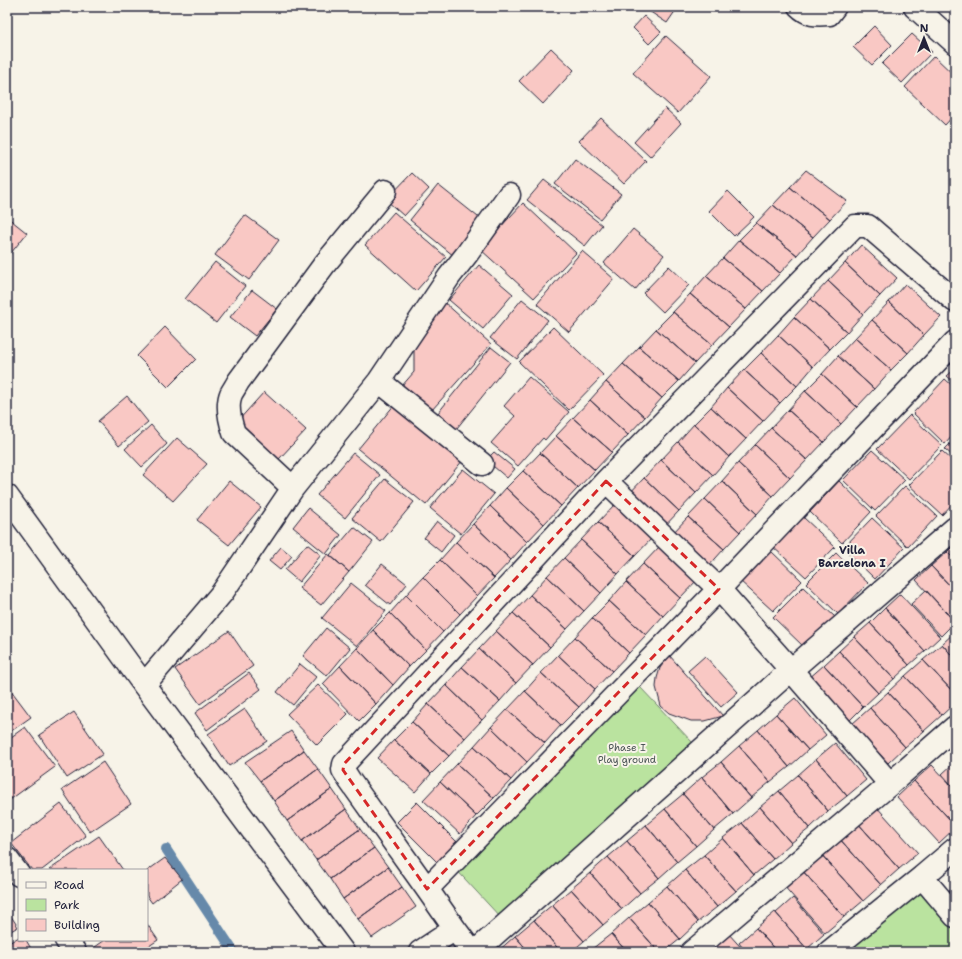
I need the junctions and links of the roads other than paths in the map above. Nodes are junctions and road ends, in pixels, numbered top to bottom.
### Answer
1 (797, 7) edge
2 (837, 7) edge
3 (915, 7) edge
4 (955, 42) edge
5 (385, 191) dead end
6 (509, 195) dead end
7 (955, 301) edge
8 (955, 342) edge
9 (378, 381) junction
10 (482, 464) dead end
11 (606, 482) junction
12 (293, 488) junction
13 (7, 496) edge
14 (955, 528) edge
15 (719, 589) junction
16 (791, 670) junction
17 (144, 685) junction
18 (955, 727) edge
19 (890, 784) junction
20 (955, 849) edge
21 (7, 859) edge
22 (18, 875) edge
23 (922, 877) junction
24 (427, 888) junction
25 (955, 916) edge
26 (455, 929) junction
27 (67, 941) edge
28 (75, 952) edge
29 (343, 952) edge
30 (420, 952) edge
31 (474, 952) edge
32 (692, 952) edge
33 (829, 952) edge

1 - 2 lane
3 - 4 street
5 - 12 street
6 - 9 street
7 - 11 street
8 - 15 street
9 - 10 street
9 - 12 street
11 - 15 street
11 - 24 street
12 - 17 street
13 - 17 street
14 - 16 street
15 - 16 street
15 - 24 street
16 - 19 street
16 - 31 street
17 - 29 street
18 - 19 street
19 - 32 street
20 - 23 street
21 - 22 street
23 - 25 street
23 - 33 street
24 - 26 street
26 - 30 street
26 - 31 street
27 - 28 street

